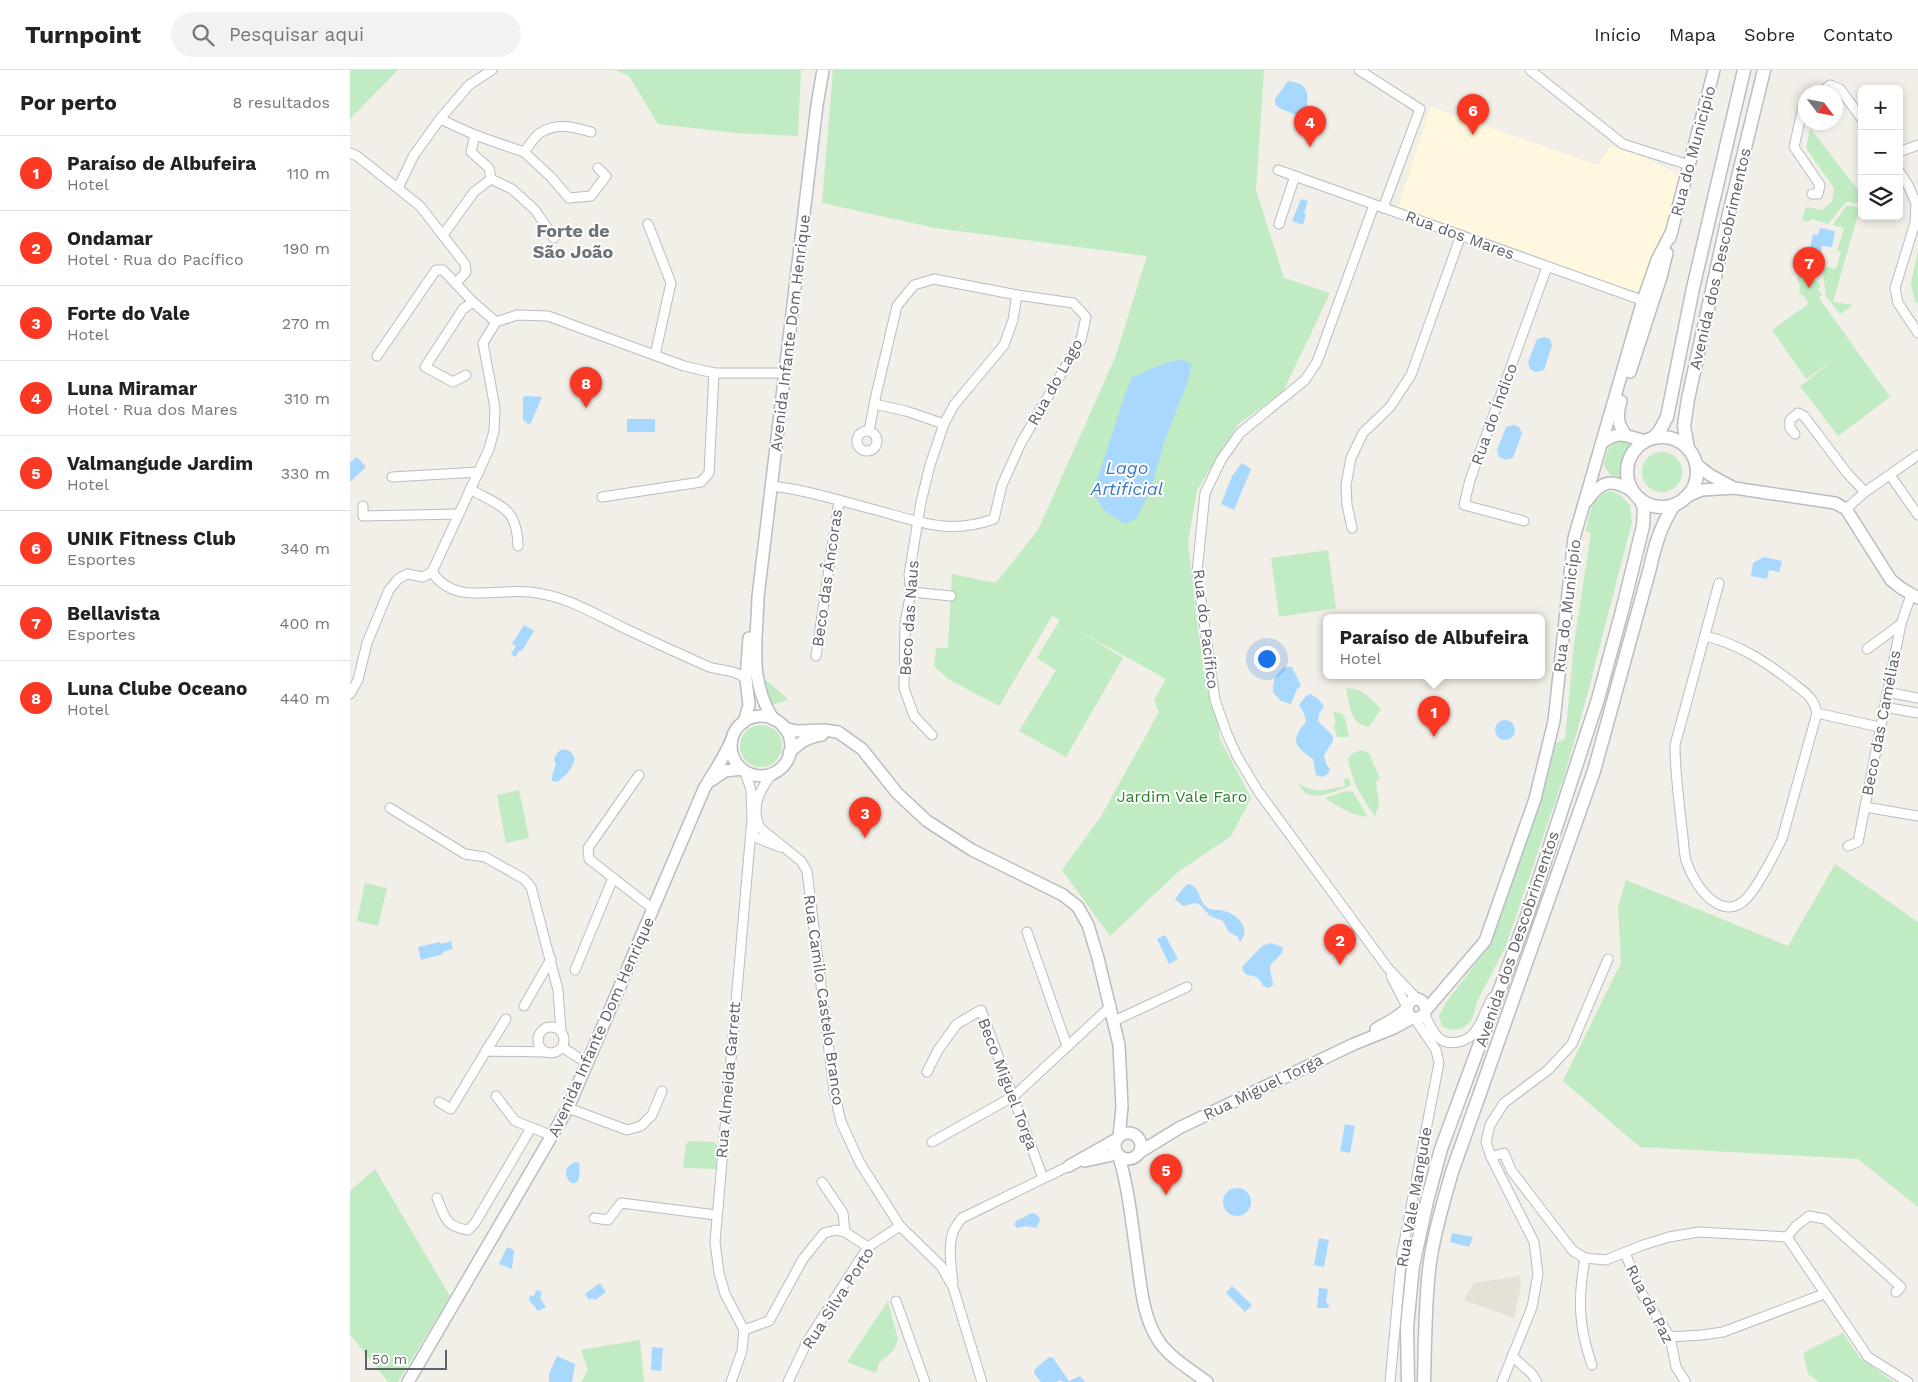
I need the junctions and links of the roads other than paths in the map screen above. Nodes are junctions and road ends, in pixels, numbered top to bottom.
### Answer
1 (492, 70) edge
2 (823, 70) edge
3 (1359, 70) edge
4 (1530, 70) edge
5 (1714, 70) edge
6 (1744, 70) edge
7 (1764, 70) edge
8 (1843, 93) edge
9 (1858, 114) edge
10 (440, 119) junction
11 (1798, 129) edge
12 (591, 132) dead end
13 (475, 135) junction
14 (1918, 145) edge
15 (1903, 151) edge
16 (524, 152) junction
17 (350, 153) edge
18 (1690, 165) junction
19 (598, 168) dead end
20 (1278, 170) dead end
21 (1902, 175) edge
22 (1295, 176) junction
23 (491, 180) junction
24 (398, 188) junction
25 (1812, 194) dead end
26 (1378, 206) junction
27 (648, 224) dead end
28 (1278, 224) dead end
29 (443, 235) junction
30 (1461, 235) junction
31 (554, 238) dead end
32 (1548, 267) junction
33 (456, 283) junction
34 (1017, 295) junction
35 (473, 302) junction
36 (1647, 302) junction
37 (496, 322) junction
38 (1918, 333) edge
39 (656, 354) junction
40 (377, 356) dead end
41 (714, 373) junction
42 (785, 373) junction
43 (466, 376) dead end
44 (874, 404) junction
45 (944, 424) junction
46 (869, 431) dead end
47 (1625, 434) junction
48 (1795, 434) dead end
49 (1649, 440) junction
50 (1601, 444) junction
51 (1688, 448) junction
52 (1918, 456) edge
53 (1596, 461) junction
54 (1696, 464) junction
55 (479, 472) junction
56 (1890, 476) junction
57 (392, 477) dead end
58 (1610, 482) junction
59 (772, 486) junction
60 (1734, 488) junction
61 (470, 489) junction
62 (1865, 492) junction
63 (1637, 496) junction
64 (602, 497) dead end
65 (1686, 497) junction
66 (839, 501) junction
67 (1583, 504) junction
68 (1674, 505) junction
69 (363, 506) dead end
70 (1846, 509) junction
71 (458, 514) junction
72 (1918, 515) edge
73 (1524, 521) dead end
74 (918, 523) junction
75 (1352, 528) dead end
76 (518, 546) dead end
77 (432, 572) junction
78 (1719, 584) dead end
79 (911, 592) junction
80 (951, 596) dead end
81 (1914, 596) edge
82 (758, 597) junction
83 (1900, 624) junction
84 (1705, 636) junction
85 (1867, 648) dead end
86 (816, 656) dead end
87 (746, 679) junction
88 (1887, 692) junction
89 (350, 694) edge
90 (1918, 698) edge
91 (1884, 707) junction
92 (1817, 713) junction
93 (1918, 713) edge
94 (773, 719) junction
95 (744, 722) junction
96 (1879, 727) junction
97 (784, 728) junction
98 (932, 735) dead end
99 (849, 740) junction
100 (731, 741) junction
101 (789, 753) junction
102 (743, 771) junction
103 (773, 773) junction
104 (639, 775) dead end
105 (704, 789) junction
106 (1865, 807) junction
107 (390, 808) dead end
108 (1918, 816) edge
109 (755, 828) junction
110 (1848, 846) dead end
111 (613, 878) junction
112 (654, 909) junction
113 (1027, 932) dead end
114 (551, 959) junction
115 (1608, 959) dead end
116 (575, 970) dead end
117 (1503, 982) junction
118 (1187, 987) dead end
119 (524, 1006) dead end
120 (1111, 1006) junction
121 (1416, 1010) junction
122 (506, 1018) dead end
123 (1114, 1021) junction
124 (561, 1031) junction
125 (1067, 1046) junction
126 (562, 1048) junction
127 (486, 1051) junction
128 (545, 1052) junction
129 (588, 1064) junction
130 (927, 1072) dead end
131 (662, 1091) dead end
132 (496, 1096) dead end
133 (1014, 1096) junction
134 (439, 1102) dead end
135 (1122, 1107) junction
136 (568, 1108) junction
137 (531, 1128) junction
138 (1173, 1131) junction
139 (1134, 1135) junction
140 (553, 1136) junction
141 (1117, 1138) junction
142 (932, 1142) dead end
143 (1137, 1155) junction
144 (1118, 1156) junction
145 (1491, 1157) junction
146 (1069, 1166) junction
147 (1043, 1178) junction
148 (1126, 1179) junction
149 (822, 1182) dead end
150 (436, 1198) dead end
151 (716, 1215) junction
152 (594, 1218) dead end
153 (900, 1226) junction
154 (845, 1232) junction
155 (1787, 1237) junction
156 (951, 1246) junction
157 (868, 1247) junction
158 (1624, 1253) junction
159 (933, 1258) junction
160 (1585, 1258) junction
161 (953, 1287) junction
162 (1896, 1292) dead end
163 (1824, 1294) junction
164 (896, 1301) dead end
165 (744, 1330) junction
166 (1670, 1337) junction
167 (1512, 1356) junction
168 (1592, 1365) dead end
169 (408, 1382) edge
170 (731, 1382) edge
171 (788, 1382) edge
172 (925, 1382) edge
173 (982, 1382) edge
174 (1207, 1382) edge
175 (1390, 1382) edge
176 (1408, 1382) edge
177 (1424, 1382) edge
178 (1502, 1382) edge
179 (1537, 1382) edge
180 (1684, 1382) edge
181 (1908, 1382) edge

1 - 10 street
2 - 42 street, Avenida Infante Dom Henrique
3 - 26 street, Rua do Pacífico
4 - 18 street
5 - 18 street, Rua do Município
6 - 49 main road, Avenida dos Descobrimentos
7 - 51 main road, Avenida dos Descobrimentos
8 - 9 street
10 - 13 street
10 - 24 street
11 - 25 street
12 - 16 street
13 - 16 street
13 - 23 street
14 - 15 street
16 - 19 street
17 - 24 street
18 - 36 street, Rua do Município
20 - 22 street, Rua dos Mares
21 - 38 street
22 - 26 street, Rua dos Mares
22 - 28 street
23 - 29 street
23 - 31 street
24 - 29 street
26 - 30 street, Rua dos Mares
26 - 121 street, Rua do Pacífico
27 - 39 street
29 - 33 street
30 - 32 street, Rua dos Mares
30 - 75 street
32 - 36 street, Rua dos Mares
32 - 73 street, Rua do Índico
33 - 35 street
33 - 40 street
34 - 44 street, Rua do Lago
34 - 45 street, Beco das Naus
34 - 74 street, Rua do Lago
35 - 37 street
35 - 43 street
36 - 47 street, Rua do Município
36 - 50 street, Rua do Município
37 - 39 street
37 - 55 street
39 - 41 street
41 - 42 street
41 - 64 street
42 - 59 street, Avenida Infante Dom Henrique
44 - 45 street
44 - 46 street, Rua do Lago
45 - 74 street, Beco das Naus
47 - 49 street
47 - 50 street
48 - 62 street
49 - 51 main road
49 - 63 main road
50 - 53 street, Rua do Município
51 - 54 main road
52 - 56 street
53 - 58 street
53 - 67 street, Rua do Município
54 - 60 street
54 - 65 main road
55 - 57 street
55 - 61 street
56 - 62 street
56 - 72 street
58 - 63 street
58 - 67 street
59 - 66 street, Rua do Lago
59 - 82 street, Avenida Infante Dom Henrique
60 - 65 street
60 - 70 street
61 - 71 street
61 - 76 street
62 - 70 street
63 - 68 main road
63 - 117 main road, Avenida dos Descobrimentos
65 - 68 main road
66 - 74 street, Rua do Lago
66 - 86 street, Beco das Âncoras
67 - 121 street, Rua do Município
68 - 177 main road, Avenida dos Descobrimentos
69 - 71 street
70 - 81 street
71 - 77 street
74 - 79 street, Beco das Naus
77 - 87 street
77 - 89 street
78 - 84 street
79 - 80 street
79 - 98 street, Beco das Naus
81 - 83 street, Beco das Camélias
82 - 87 street
82 - 94 street
83 - 85 street
83 - 88 street, Beco das Camélias
84 - 92 street
84 - 92 street
87 - 95 street
88 - 90 street
88 - 91 street, Beco das Camélias
91 - 93 street
91 - 96 street, Beco das Camélias
92 - 96 street
94 - 95 street
94 - 97 street
95 - 100 street
96 - 106 street, Beco das Camélias
97 - 99 street
97 - 101 street
99 - 101 street
99 - 120 street
100 - 102 street
100 - 105 street, Avenida Infante Dom Henrique
101 - 103 street
102 - 103 street
102 - 105 street
102 - 109 street, Rua Almeida Garrett
103 - 109 street, Rua Almeida Garrett
104 - 111 street
105 - 112 street, Avenida Infante Dom Henrique
106 - 108 street
106 - 110 street, Beco das Camélias
107 - 114 street
109 - 151 street, Rua Almeida Garrett
109 - 153 street, Rua Camilo Castelo Branco
111 - 112 street
111 - 116 street
112 - 129 street, Avenida Infante Dom Henrique
113 - 125 street
114 - 119 street
114 - 124 street
115 - 145 street
117 - 121 street
117 - 176 main road, Avenida dos Descobrimentos
118 - 123 street
120 - 123 street
120 - 125 street
121 - 138 street, Rua Miguel Torga
121 - 175 street, Rua Vale Mangude
122 - 127 street
123 - 135 street
124 - 126 street
124 - 128 street
125 - 133 street
126 - 128 street
126 - 129 street
127 - 128 street
127 - 134 street
129 - 136 street, Avenida Infante Dom Henrique
130 - 133 street, Beco Miguel Torga
131 - 136 street
132 - 137 street
133 - 142 street
133 - 147 street, Beco Miguel Torga
135 - 139 street
135 - 141 street
136 - 140 street, Avenida Infante Dom Henrique
137 - 140 street
137 - 150 street
138 - 139 street, Rua Miguel Torga
138 - 143 street, Rua Miguel Torga
139 - 141 street
139 - 143 street
140 - 169 street, Avenida Infante Dom Henrique
141 - 144 street
141 - 146 street
143 - 144 street
143 - 148 street
144 - 146 street
144 - 148 street
145 - 160 street
145 - 167 street
146 - 147 street
147 - 156 street
148 - 174 street
149 - 154 street
151 - 152 street
151 - 165 street, Rua Almeida Garrett
153 - 157 street, Rua Silva Porto
153 - 159 street, Rua Camilo Castelo Branco
154 - 157 street
154 - 165 street
155 - 158 street
155 - 162 street
155 - 163 street
156 - 159 street
156 - 161 street
157 - 171 street, Rua Silva Porto
158 - 160 street
158 - 166 street, Rua da Paz
159 - 161 street, Rua Camilo Castelo Branco
160 - 168 street
161 - 173 street, Rua Camilo Castelo Branco
163 - 166 street
163 - 181 street
164 - 172 street
165 - 170 street
166 - 180 street, Rua da Paz
167 - 178 street
167 - 179 street

